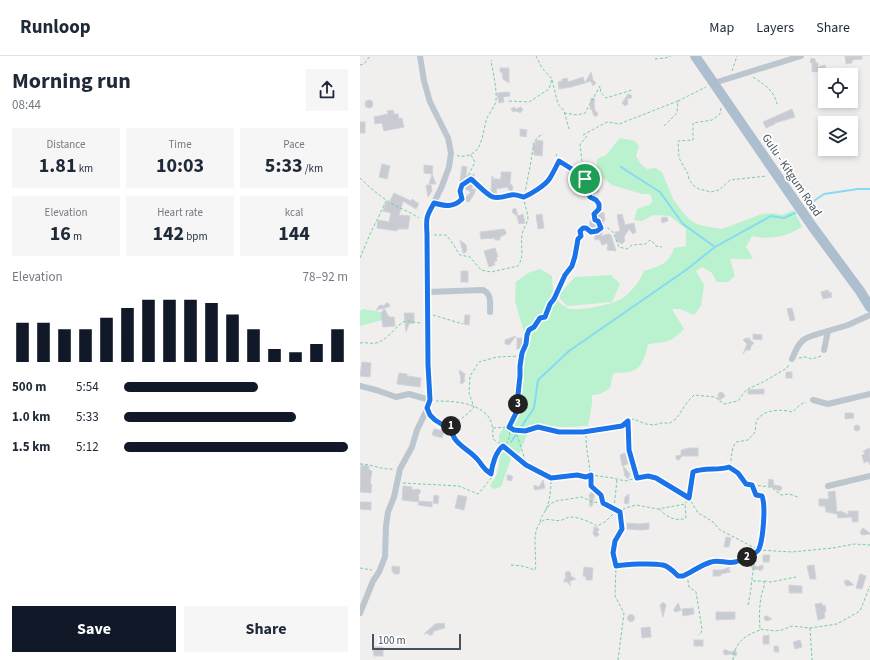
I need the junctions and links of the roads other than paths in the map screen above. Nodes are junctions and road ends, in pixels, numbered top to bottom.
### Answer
1 (420, 56) edge
2 (695, 56) edge
3 (802, 56) edge
4 (714, 83) junction
5 (428, 292) junction
6 (870, 308) edge
7 (490, 312) dead end
8 (870, 315) edge
9 (828, 331) junction
10 (823, 353) road end
11 (792, 359) road end
12 (360, 386) edge
13 (870, 394) edge
14 (430, 400) junction
15 (813, 400) road end
16 (870, 476) edge
17 (828, 486) dead end
18 (360, 613) edge

1 - 5 street
2 - 4 main road, Gulu - Kitgum Road
3 - 4 street
4 - 6 main road, Gulu - Kitgum Road
5 - 7 street
5 - 14 street
8 - 9 street
9 - 10 street
9 - 11 street
12 - 14 street
13 - 15 street
14 - 18 street
16 - 17 street

